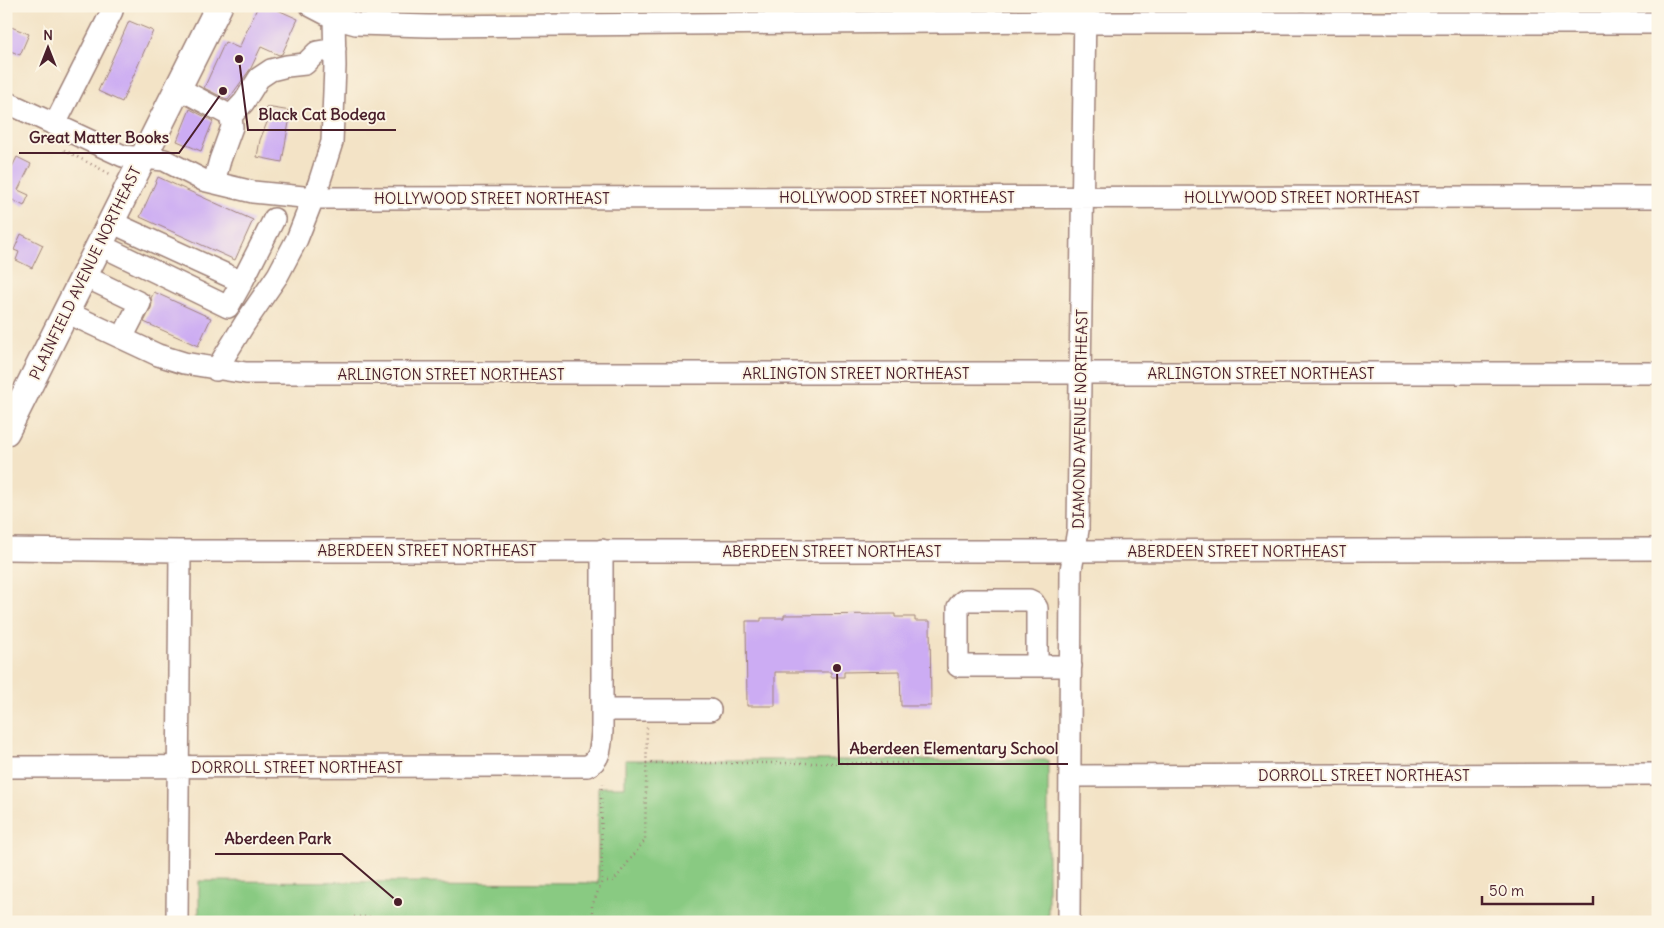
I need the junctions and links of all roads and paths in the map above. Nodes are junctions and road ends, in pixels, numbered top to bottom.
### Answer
1 (219, 6) edge
2 (311, 6) edge
3 (112, 11) dead end
4 (1085, 14) edge
5 (334, 18) junction
6 (1658, 22) edge
7 (335, 49) junction
8 (178, 88) junction
9 (6, 102) edge
10 (230, 116) junction
11 (55, 124) junction
12 (142, 158) junction
13 (214, 182) junction
14 (1083, 197) junction
15 (1658, 197) edge
16 (313, 198) junction
17 (274, 219) dead end
18 (111, 222) junction
19 (100, 244) junction
20 (84, 276) junction
21 (242, 282) junction
22 (66, 312) junction
23 (122, 338) junction
24 (216, 370) junction
25 (1081, 373) junction
26 (1658, 373) edge
27 (6, 432) edge
28 (6, 548) edge
29 (1658, 549) edge
30 (602, 550) junction
31 (180, 551) junction
32 (1074, 551) junction
33 (1037, 666) junction
34 (1071, 666) junction
35 (602, 710) junction
36 (647, 710) junction
37 (710, 710) dead end
38 (646, 763) junction
39 (912, 763) dead end
40 (6, 767) edge
41 (178, 767) junction
42 (1658, 774) edge
43 (1071, 776) junction
44 (603, 784) dead end
45 (602, 881) junction
46 (177, 922) edge
47 (354, 922) edge
48 (372, 922) edge
49 (592, 922) edge
50 (1070, 922) edge

1 - 8 main road, PLAINFIELD AVENUE NORTHEAST
2 - 5 street
3 - 11 street
4 - 5 street
4 - 6 street
4 - 14 street, DIAMOND AVENUE NORTHEAST
5 - 7 street
7 - 10 street
7 - 16 street
8 - 10 street
8 - 12 main road, PLAINFIELD AVENUE NORTHEAST
9 - 11 street, HOLLYWOOD STREET NORTHEAST
10 - 13 street
11 - 12 street, HOLLYWOOD STREET NORTHEAST
12 - 13 street, HOLLYWOOD STREET NORTHEAST
12 - 18 main road, PLAINFIELD AVENUE NORTHEAST
13 - 16 street, HOLLYWOOD STREET NORTHEAST
14 - 15 street, HOLLYWOOD STREET NORTHEAST
14 - 16 street, HOLLYWOOD STREET NORTHEAST
14 - 25 street, DIAMOND AVENUE NORTHEAST
16 - 24 street
17 - 21 street
18 - 19 main road, PLAINFIELD AVENUE NORTHEAST
18 - 21 street
19 - 20 main road, PLAINFIELD AVENUE NORTHEAST
19 - 21 street
20 - 22 main road, PLAINFIELD AVENUE NORTHEAST
20 - 23 street
22 - 23 street, ARLINGTON STREET NORTHEAST
22 - 27 main road, PLAINFIELD AVENUE NORTHEAST
23 - 24 street, ARLINGTON STREET NORTHEAST
24 - 25 street, ARLINGTON STREET NORTHEAST
25 - 26 street, ARLINGTON STREET NORTHEAST
25 - 32 street, DIAMOND AVENUE NORTHEAST
28 - 31 street, ABERDEEN STREET NORTHEAST
29 - 32 street, ABERDEEN STREET NORTHEAST
30 - 31 street, ABERDEEN STREET NORTHEAST
30 - 32 street, ABERDEEN STREET NORTHEAST
30 - 35 street
31 - 41 street
32 - 34 street, DIAMOND AVENUE NORTHEAST
33 - 33 street
33 - 34 street
34 - 43 street, DIAMOND AVENUE NORTHEAST
35 - 36 street
35 - 41 street, DORROLL STREET NORTHEAST
36 - 37 street
36 - 38 path
38 - 39 path
38 - 45 path
40 - 41 street, DORROLL STREET NORTHEAST
41 - 46 street
42 - 43 street, DORROLL STREET NORTHEAST
43 - 50 street, DIAMOND AVENUE NORTHEAST
44 - 45 path
45 - 49 path
47 - 48 path

